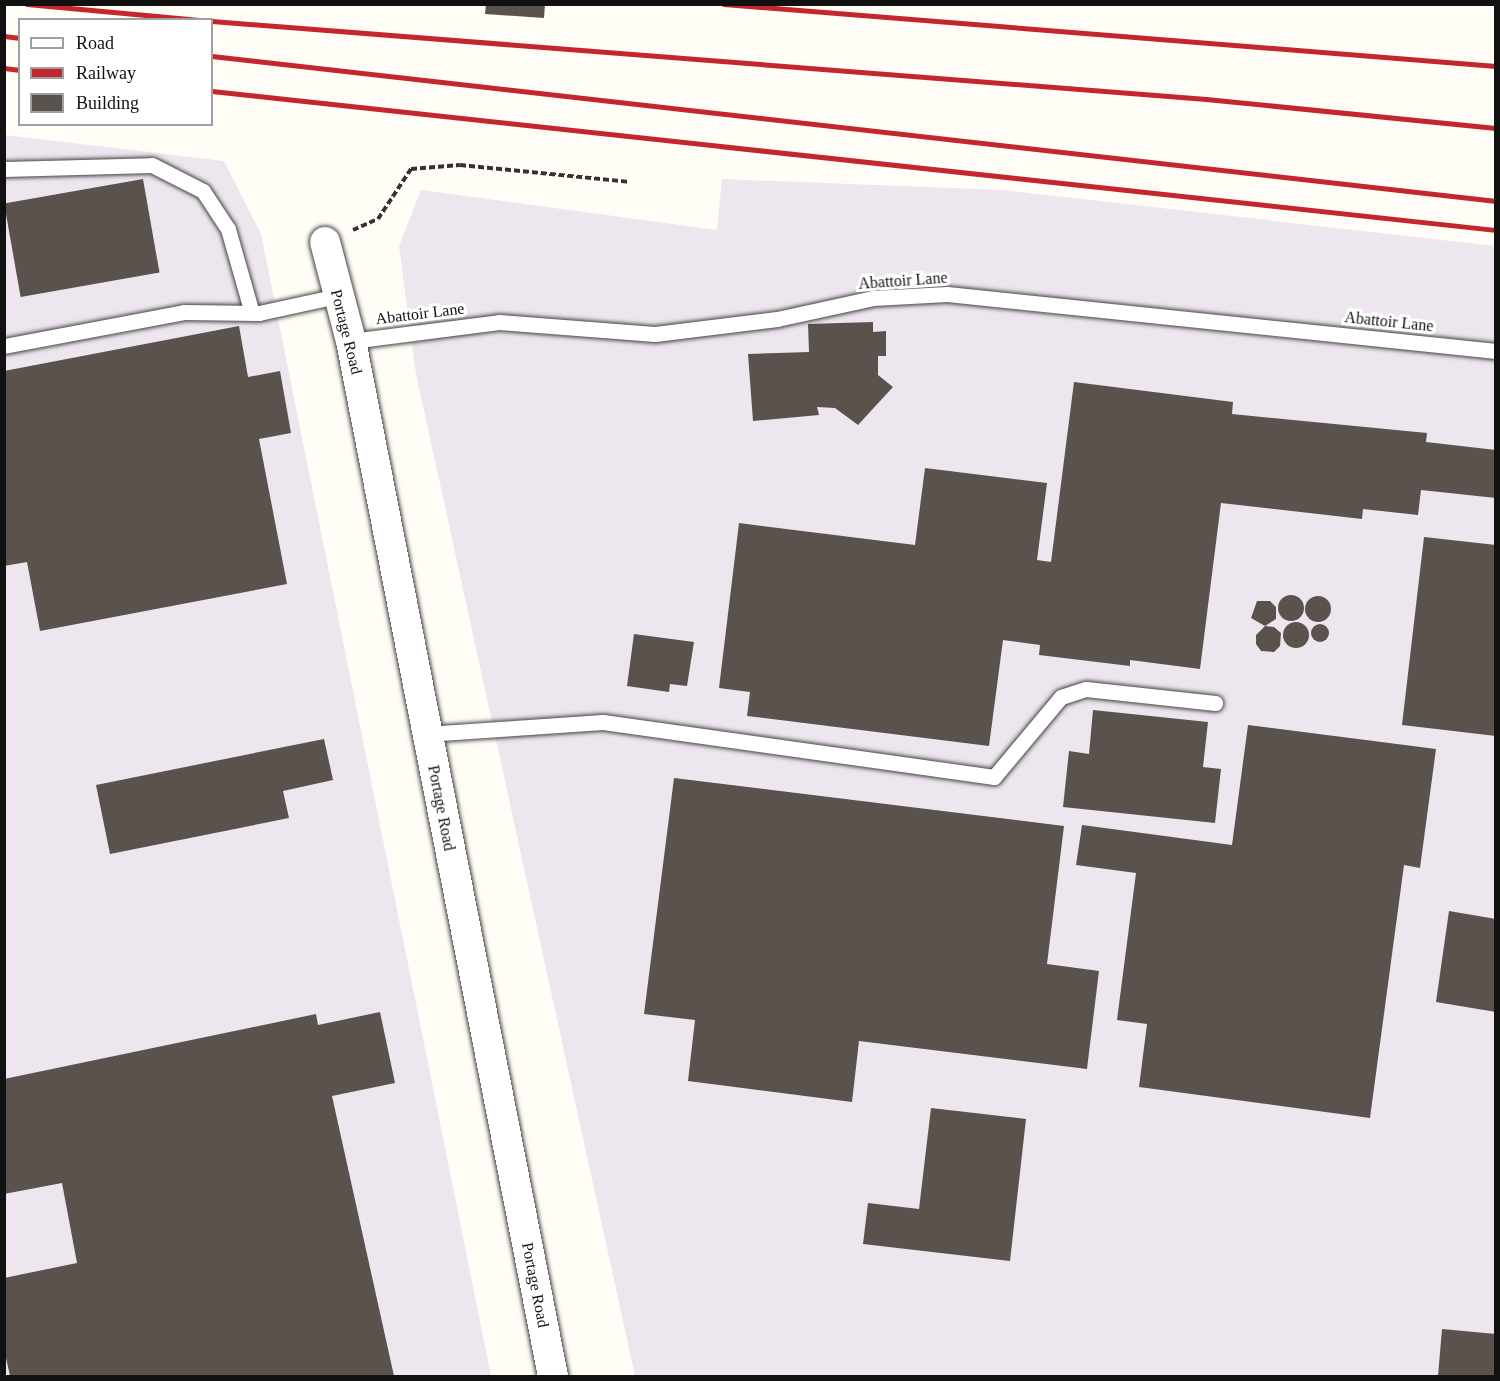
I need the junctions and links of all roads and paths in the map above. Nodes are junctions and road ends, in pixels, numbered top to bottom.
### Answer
1 (4, 169) edge
2 (629, 182) dead end
3 (325, 242) joint
4 (337, 296) junction
5 (252, 313) junction
6 (351, 341) junction
7 (4, 346) edge
8 (1496, 351) edge
9 (1215, 703) dead end
10 (426, 734) junction
11 (553, 1377) edge

1 - 5 lane
2 - 3 path
3 - 4 street, Portage Road
4 - 5 lane
4 - 6 street, Portage Road
5 - 7 lane
6 - 8 lane, Abattoir Lane
6 - 10 street, Portage Road
9 - 10 lane
10 - 11 street, Portage Road

